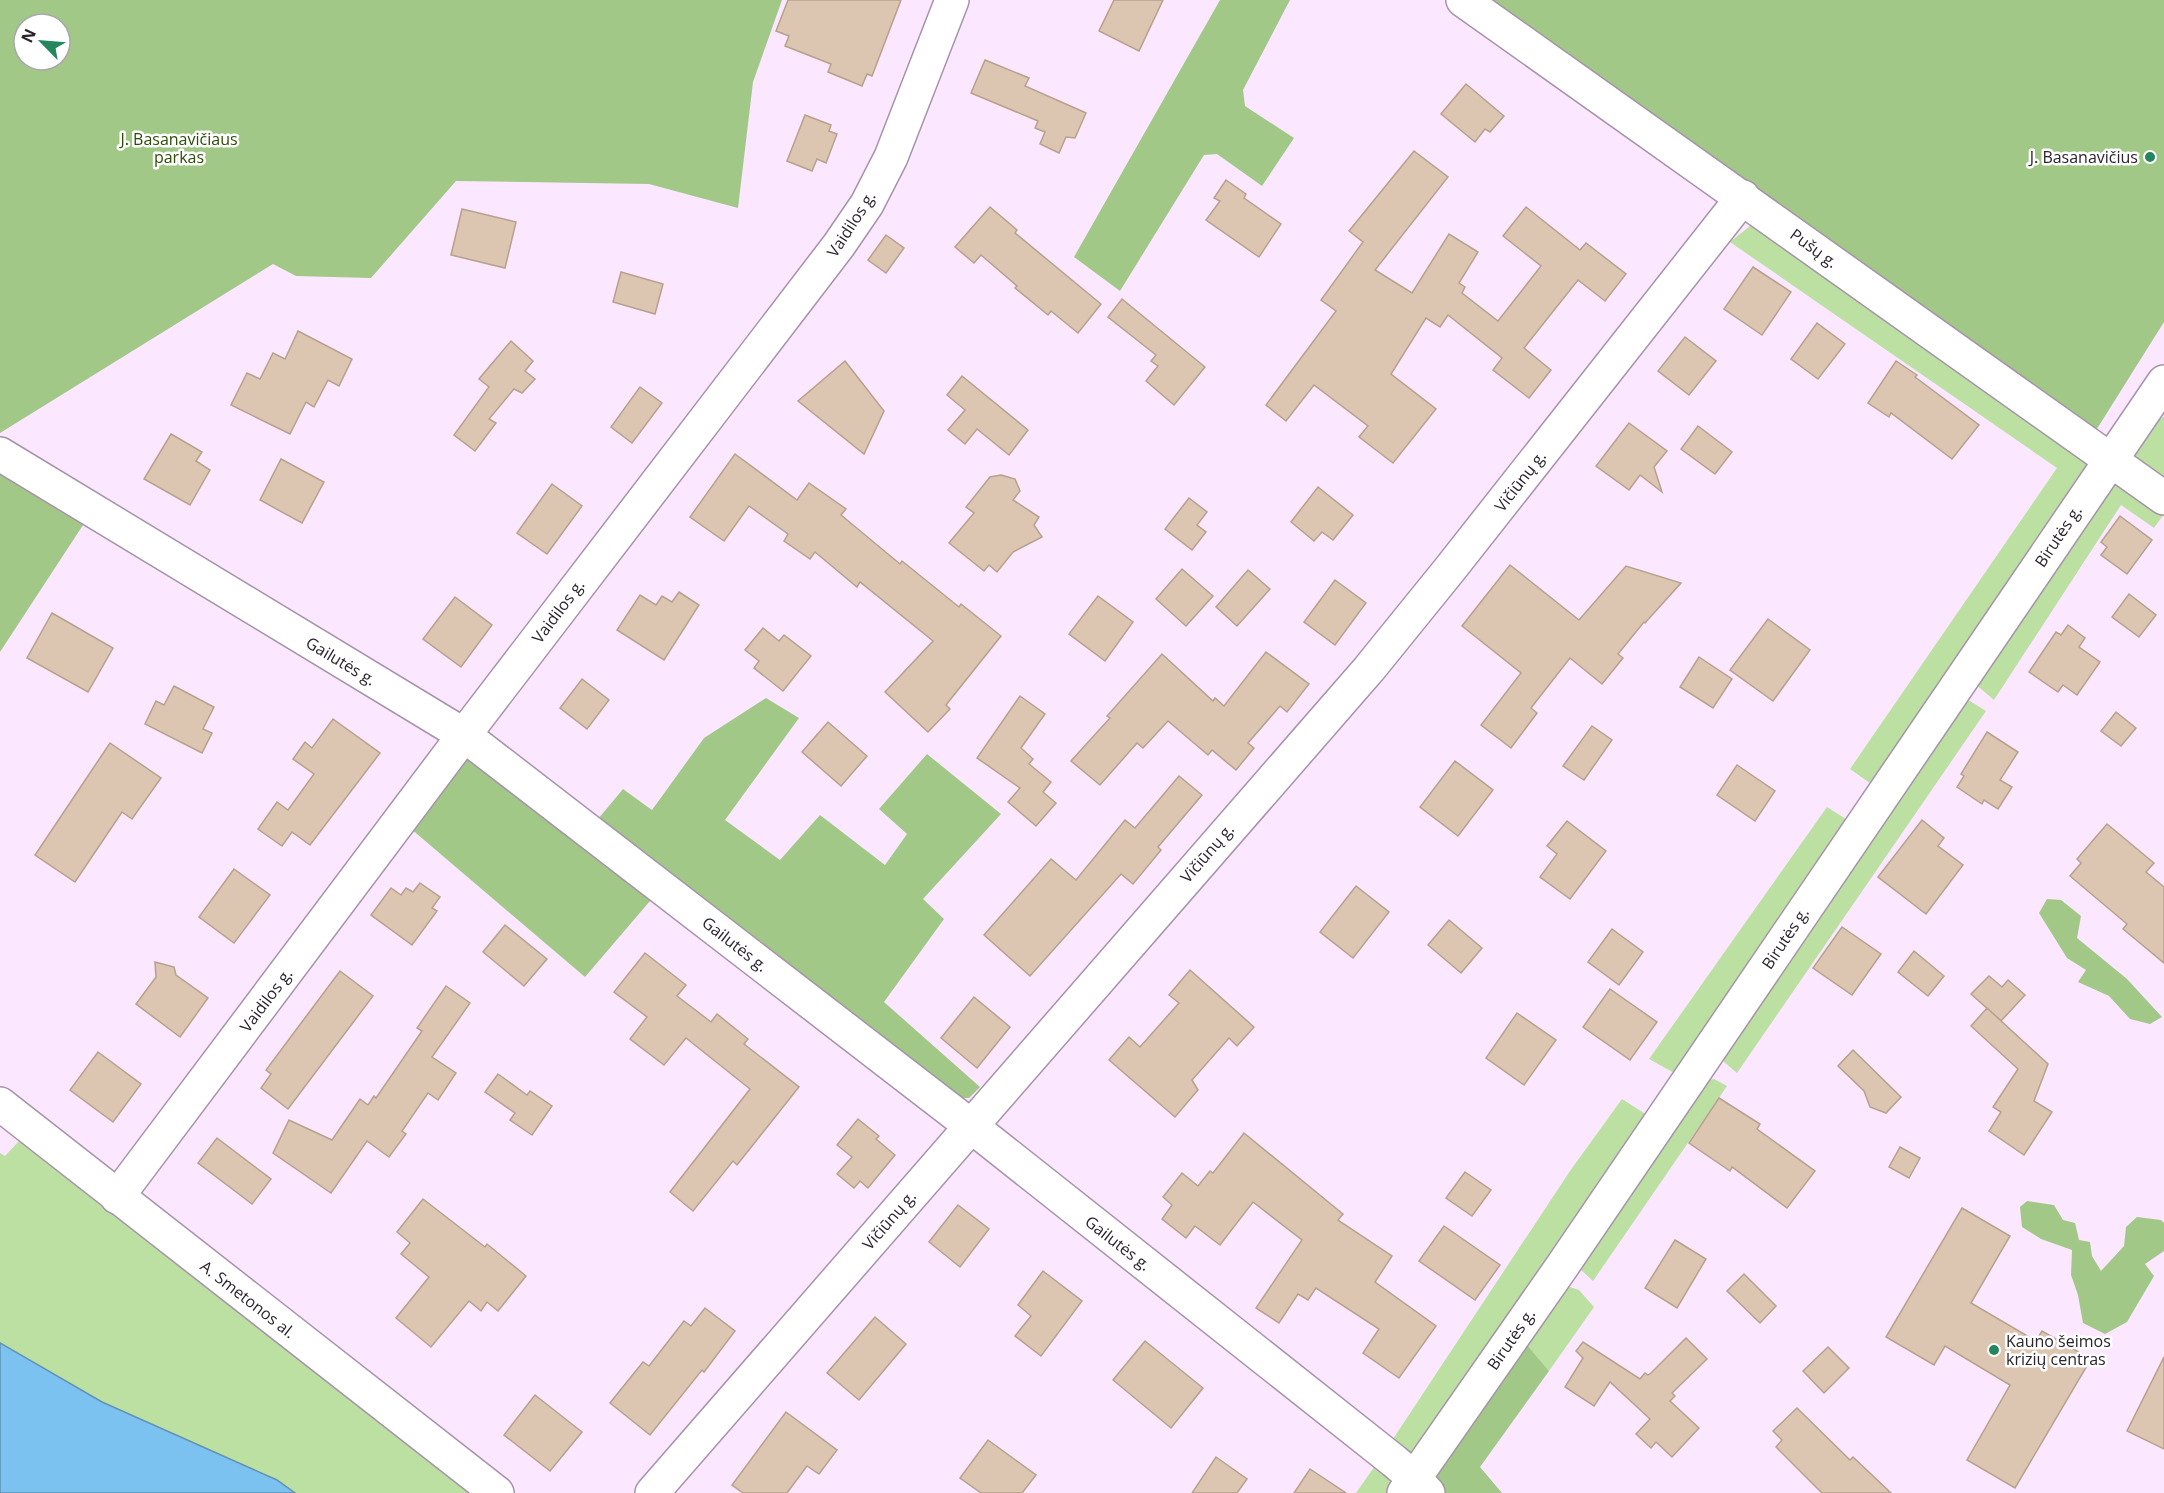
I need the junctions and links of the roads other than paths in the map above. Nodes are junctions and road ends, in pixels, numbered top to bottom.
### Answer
1 (952, 0) edge
2 (1463, 0) edge
3 (1743, 197) junction
4 (2164, 382) edge
5 (0, 454) edge
6 (2110, 460) junction
7 (2164, 498) edge
8 (464, 735) junction
9 (0, 1082) edge
10 (0, 1093) edge
11 (0, 1104) edge
12 (971, 1126) junction
13 (117, 1197) junction
14 (1415, 1488) edge
15 (497, 1493) edge
16 (652, 1493) edge

1 - 8 street, Vaidilos g.
2 - 3 street, Pušų g.
3 - 6 street, Pušų g.
3 - 12 street, Vičiūnų g.
4 - 6 street, Birutės g.
5 - 8 street, Gailutės g.
6 - 7 street, Pušų g.
6 - 14 street, Birutės g.
8 - 12 street, Gailutės g.
8 - 13 street, Vaidilos g.
9 - 10 street
11 - 13 street, A. Smetonos al.
12 - 14 street, Gailutės g.
12 - 16 street, Vičiūnų g.
13 - 15 street, A. Smetonos al.

